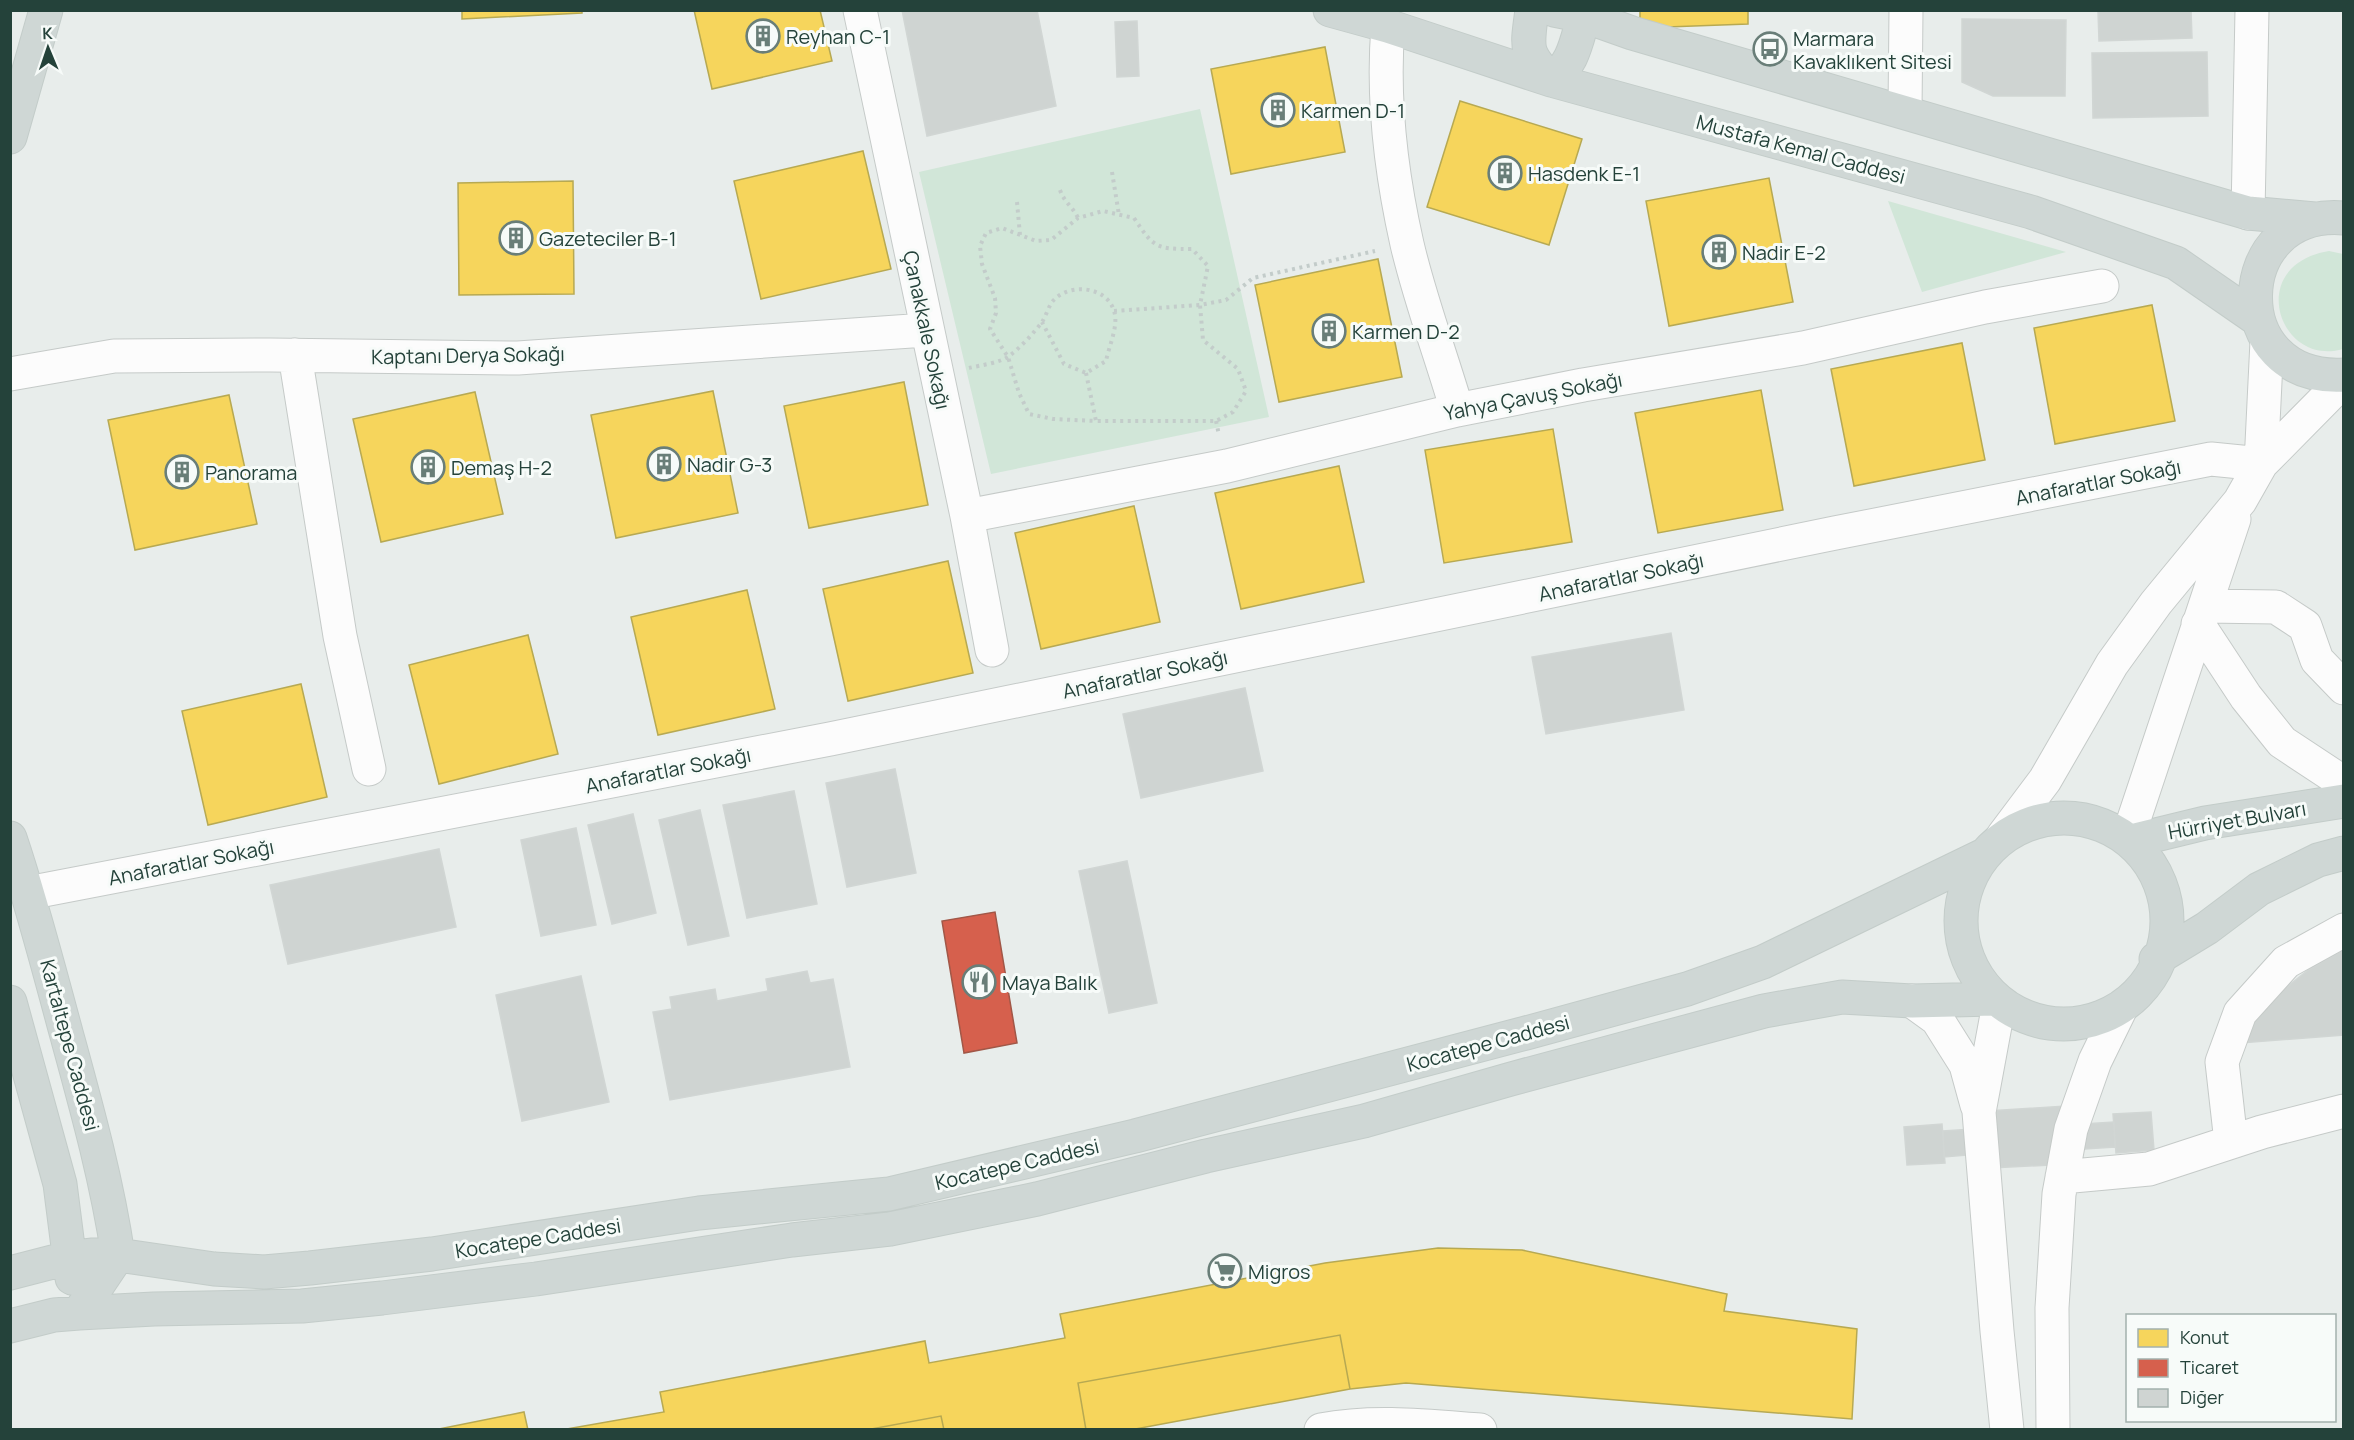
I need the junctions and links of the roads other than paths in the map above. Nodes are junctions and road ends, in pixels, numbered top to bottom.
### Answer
1 (46, 10) edge
2 (861, 10) edge
3 (1330, 10) edge
4 (1532, 10) edge
5 (1906, 10) edge
6 (2252, 10) edge
7 (1574, 12) edge
8 (1388, 26) junction
9 (1551, 80) junction
10 (1905, 111) junction
11 (10, 137) edge
12 (2248, 213) junction
13 (2336, 218) edge
14 (2102, 286) dead end
15 (927, 330) junction
16 (2262, 330) junction
17 (295, 355) junction
18 (10, 374) edge
19 (2343, 375) edge
20 (2343, 380) edge
21 (1457, 410) junction
22 (2261, 464) junction
23 (2240, 501) junction
24 (967, 516) junction
25 (2202, 615) junction
26 (992, 650) dead end
27 (2343, 688) edge
28 (369, 769) dead end
29 (2343, 783) edge
30 (2343, 801) edge
31 (10, 838) edge
32 (2129, 839) junction
33 (1994, 845) junction
34 (2343, 853) edge
35 (28, 893) junction
36 (2343, 930) edge
37 (2156, 959) junction
38 (1912, 1001) junction
39 (1997, 1001) junction
40 (10, 1002) edge
41 (2120, 1012) junction
42 (2343, 1111) edge
43 (1979, 1112) junction
44 (2231, 1142) junction
45 (2062, 1177) junction
46 (118, 1255) junction
47 (68, 1258) junction
48 (10, 1273) edge
49 (79, 1313) junction
50 (10, 1326) edge
51 (1321, 1430) edge
52 (1480, 1430) edge
53 (2007, 1430) edge
54 (2053, 1430) edge

1 - 11 main road
2 - 15 street, Çanakkale Sokağı
3 - 8 main road, Mustafa Kemal Caddesi
4 - 9 main road
5 - 10 street
6 - 12 street
7 - 9 main road
7 - 10 main road
8 - 9 main road, Mustafa Kemal Caddesi
8 - 21 street
9 - 16 main road, Mustafa Kemal Caddesi
10 - 12 main road
12 - 13 main road
13 - 16 main road
14 - 21 street, Yahya Çavuş Sokağı
15 - 17 street, Kaptanı Derya Sokağı
15 - 24 street, Çanakkale Sokağı
16 - 19 main road, Mustafa Kemal Caddesi
16 - 22 street
17 - 18 street, Kaptanı Derya Sokağı
17 - 28 street
20 - 22 street
21 - 24 street, Yahya Çavuş Sokağı
22 - 23 street
22 - 35 street, Anafaratlar Sokağı
23 - 25 street
23 - 33 street
24 - 26 street, Çanakkale Sokağı
25 - 27 street
25 - 29 street
25 - 32 street
30 - 32 main road, Hürriyet Bulvarı
31 - 35 main road, Kartaltepe Caddesi
32 - 33 main road
32 - 37 main road
33 - 39 main road
33 - 46 main road, Kocatepe Caddesi
34 - 37 main road
35 - 46 main road, Kartaltepe Caddesi
36 - 44 street
37 - 41 main road
38 - 39 main road, Kocatepe Caddesi
38 - 43 street
38 - 49 main road, Kocatepe Caddesi
39 - 41 main road
39 - 43 street
40 - 47 main road
41 - 45 street
42 - 44 street
43 - 53 street
44 - 45 street
45 - 54 street
46 - 47 main road, Kocatepe Caddesi
46 - 49 main road
47 - 48 main road, Kocatepe Caddesi
47 - 49 main road
49 - 50 main road, Kocatepe Caddesi
51 - 52 street

